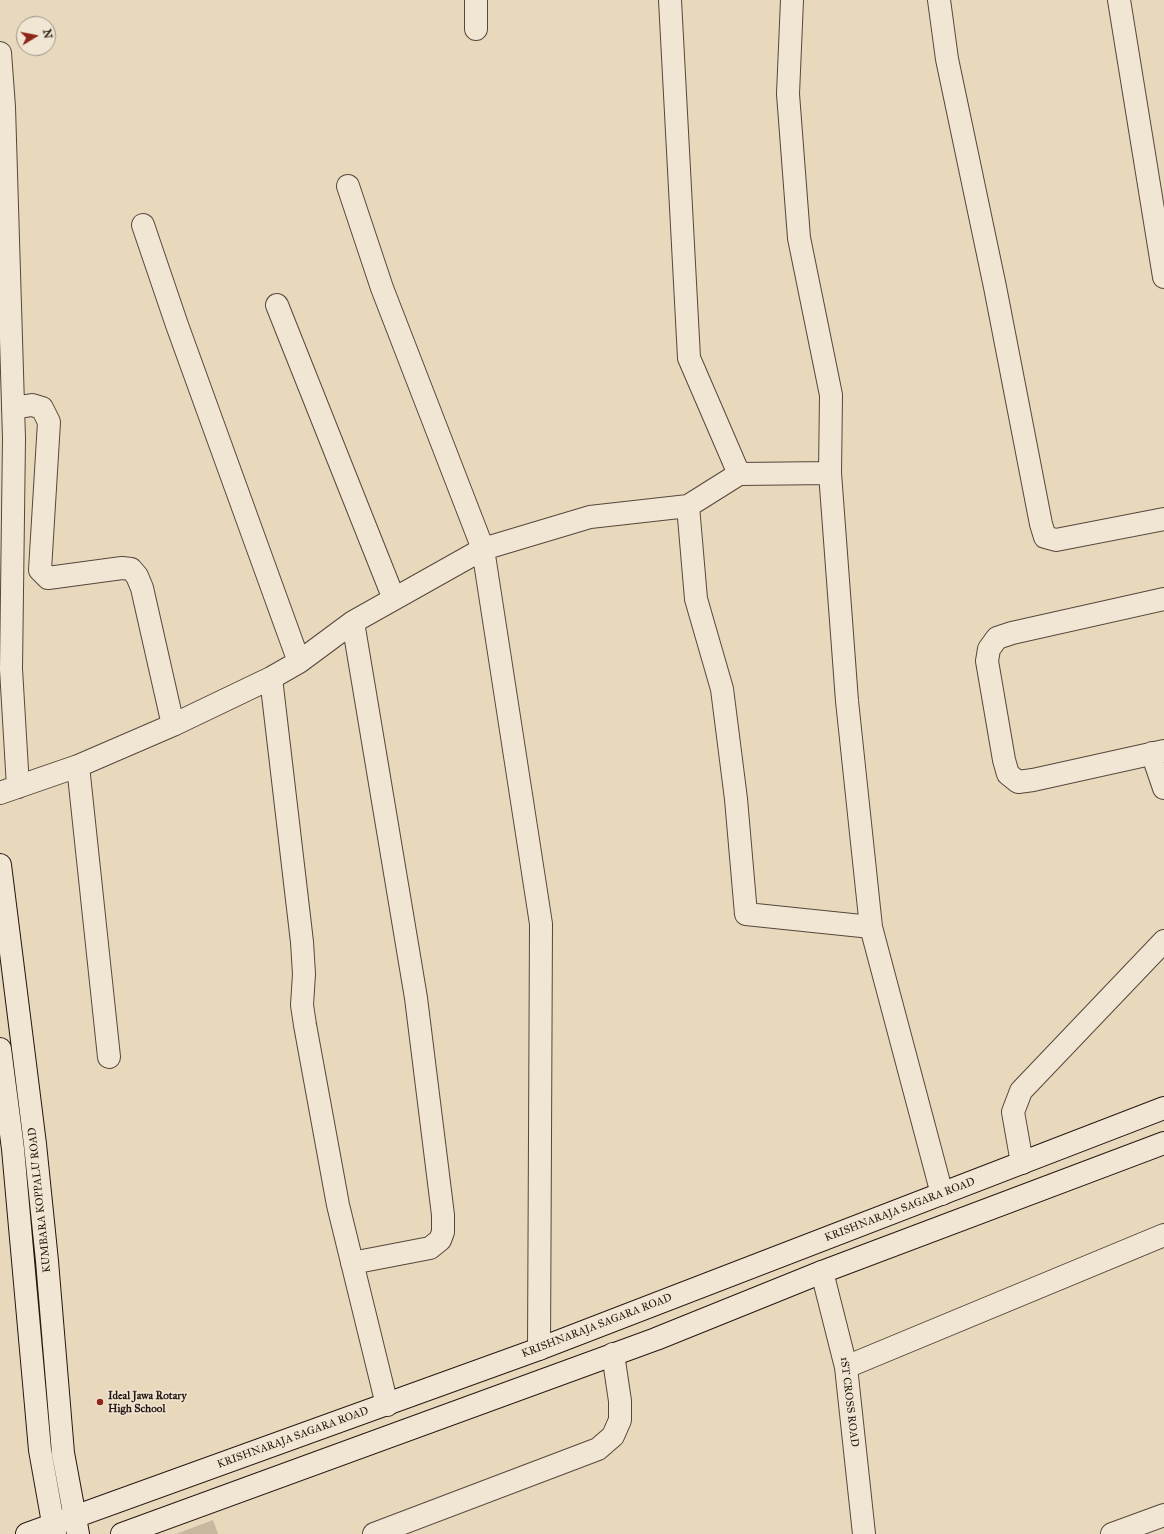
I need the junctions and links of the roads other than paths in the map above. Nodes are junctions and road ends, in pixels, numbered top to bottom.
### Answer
1 (476, 0) edge
2 (670, 0) edge
3 (792, 0) edge
4 (939, 0) edge
5 (1119, 0) edge
6 (476, 29) dead end
7 (0, 53) edge
8 (348, 186) dead end
9 (143, 225) dead end
10 (1164, 277) edge
11 (277, 305) dead end
12 (13, 408) junction
13 (830, 473) junction
14 (739, 474) junction
15 (688, 506) junction
16 (1164, 519) edge
17 (483, 549) junction
18 (394, 599) junction
19 (1164, 599) edge
20 (353, 622) junction
21 (299, 662) junction
22 (271, 678) junction
23 (173, 725) junction
24 (1158, 752) edge
25 (78, 766) junction
26 (1164, 788) edge
27 (9, 790) edge
28 (0, 865) edge
29 (871, 927) junction
30 (1164, 941) edge
31 (0, 1049) edge
32 (109, 1057) dead end
33 (1164, 1108) edge
34 (1164, 1143) edge
35 (1022, 1163) junction
36 (942, 1194) junction
37 (1164, 1235) edge
38 (352, 1263) junction
39 (822, 1272) junction
40 (539, 1349) junction
41 (613, 1354) junction
42 (846, 1367) junction
43 (387, 1405) junction
44 (1164, 1515) edge
45 (76, 1525) edge
46 (54, 1529) edge
47 (27, 1534) edge
48 (122, 1534) edge
49 (374, 1534) edge
50 (864, 1534) edge
51 (1112, 1534) edge

1 - 6 street
2 - 14 street
3 - 13 street
4 - 16 street
5 - 10 street
7 - 12 street
8 - 17 street
9 - 21 street
11 - 18 street
12 - 23 street
12 - 27 street
13 - 14 street
13 - 29 street
14 - 15 street
15 - 17 street
15 - 29 street
17 - 18 street
17 - 40 street
18 - 20 street
19 - 24 street
20 - 21 street
20 - 38 street
21 - 22 street
22 - 23 street
22 - 38 street
23 - 25 street
24 - 26 street
25 - 27 street
25 - 32 street
28 - 45 street, KUMBARA KOPPALU ROAD
29 - 36 street
30 - 35 street
31 - 46 street, KUMBARA KOPPALU ROAD
33 - 35 street, KRISHNARAJA SAGARA ROAD
34 - 39 street
35 - 36 street, KRISHNARAJA SAGARA ROAD
36 - 40 street, KRISHNARAJA SAGARA ROAD
37 - 42 street
38 - 43 street
39 - 41 street
39 - 42 street, 1ST CROSS ROAD
40 - 43 street, KRISHNARAJA SAGARA ROAD
41 - 48 street
41 - 49 street
42 - 50 street, 1ST CROSS ROAD
43 - 45 street, KRISHNARAJA SAGARA ROAD
44 - 51 street
45 - 46 street, KRISHNARAJA SAGARA ROAD
46 - 47 street, KRISHNARAJA SAGARA ROAD

